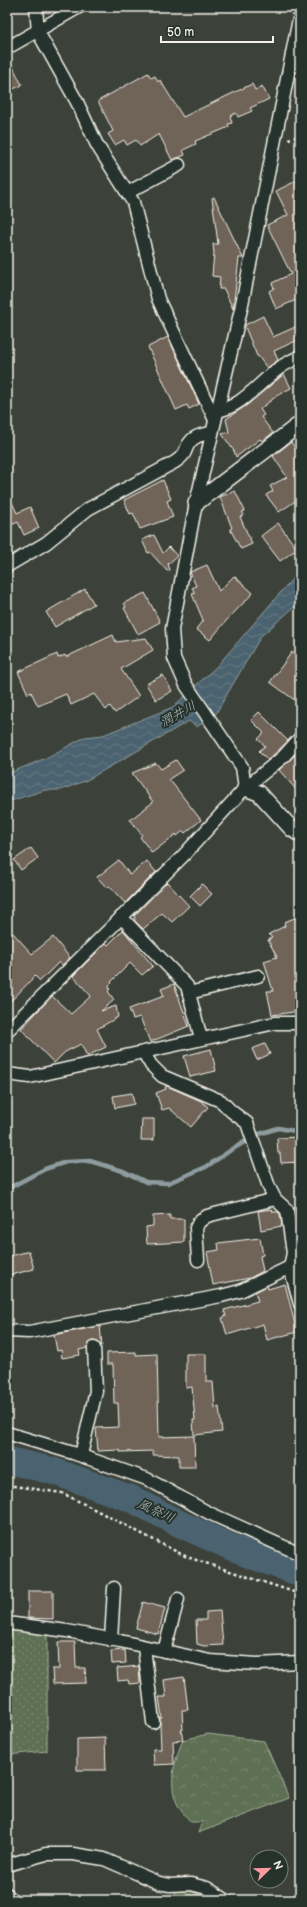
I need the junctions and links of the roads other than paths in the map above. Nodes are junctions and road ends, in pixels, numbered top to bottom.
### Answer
1 (36, 7) edge
2 (79, 7) edge
3 (300, 14) edge
4 (38, 32) junction
5 (7, 48) edge
6 (179, 165) dead end
7 (127, 193) junction
8 (300, 356) edge
9 (216, 416) junction
10 (300, 424) edge
11 (212, 433) junction
12 (196, 503) junction
13 (7, 566) edge
14 (300, 738) edge
15 (245, 788) junction
16 (300, 834) edge
17 (121, 917) junction
18 (258, 976) dead end
19 (189, 993) junction
20 (300, 1023) edge
21 (7, 1031) edge
22 (201, 1038) junction
23 (144, 1053) junction
24 (7, 1074) edge
25 (275, 1198) junction
26 (296, 1252) edge
27 (198, 1260) dead end
28 (290, 1267) junction
29 (300, 1304) edge
30 (7, 1331) edge
31 (94, 1348) dead end
32 (7, 1433) edge
33 (81, 1455) junction
34 (300, 1554) edge
35 (114, 1588) dead end
36 (178, 1599) dead end
37 (7, 1623) edge
38 (111, 1640) junction
39 (144, 1647) junction
40 (164, 1652) junction
41 (300, 1662) edge
42 (153, 1722) dead end
43 (7, 1865) edge
44 (7, 1894) edge
45 (9, 1900) edge
46 (226, 1900) edge

1 - 4 street
2 - 4 street
3 - 9 street
4 - 5 street
4 - 7 street
6 - 7 street
7 - 9 street
8 - 9 street
9 - 11 street
10 - 12 street
11 - 12 street
11 - 13 street
12 - 15 street
14 - 15 street
15 - 16 street
15 - 17 street
17 - 19 street
17 - 21 street
18 - 19 street
19 - 22 street
20 - 22 street
22 - 23 street
23 - 24 street
23 - 25 street
25 - 26 street
25 - 27 street
26 - 28 street
28 - 29 street
28 - 30 street
31 - 33 street
32 - 33 street
33 - 34 street
35 - 38 street
36 - 40 street
37 - 38 street
38 - 39 street
39 - 40 street
39 - 42 street
40 - 41 street
43 - 46 street
44 - 45 street

